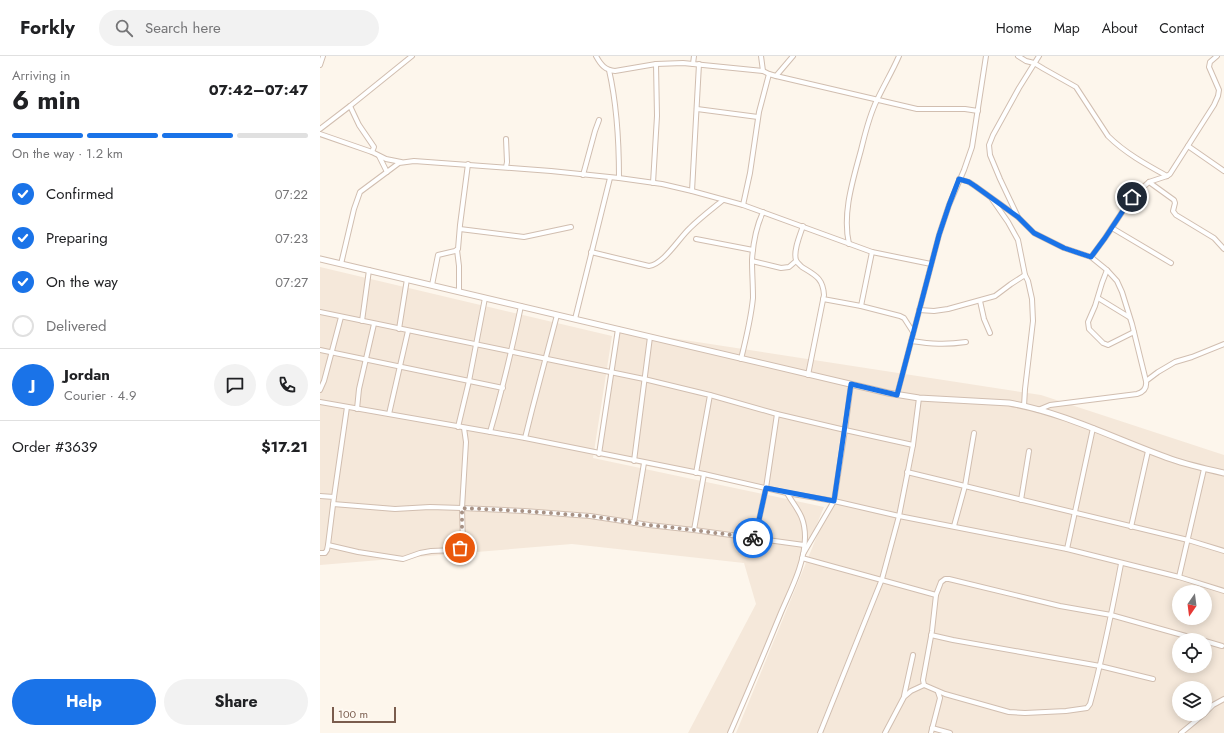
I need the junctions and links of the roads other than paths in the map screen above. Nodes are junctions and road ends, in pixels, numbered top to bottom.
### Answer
1 (323, 56) edge
2 (412, 56) edge
3 (596, 56) edge
4 (694, 56) edge
5 (761, 56) edge
6 (793, 56) edge
7 (899, 56) edge
8 (986, 56) edge
9 (1018, 56) edge
10 (1040, 56) edge
11 (1217, 56) edge
12 (1034, 63) junction
13 (656, 64) junction
14 (694, 64) junction
15 (700, 64) junction
16 (320, 65) edge
17 (609, 70) junction
18 (763, 71) junction
19 (769, 74) junction
20 (776, 76) junction
21 (877, 100) junction
22 (350, 106) junction
23 (697, 110) junction
24 (978, 110) junction
25 (758, 117) junction
26 (599, 120) dead end
27 (320, 129) edge
28 (320, 134) edge
29 (506, 140) dead end
30 (1188, 146) junction
31 (372, 152) junction
32 (379, 156) junction
33 (402, 162) junction
34 (468, 164) junction
35 (506, 168) junction
36 (1224, 171) edge
37 (387, 172) junction
38 (583, 175) junction
39 (1167, 176) junction
40 (610, 178) junction
41 (619, 178) junction
42 (959, 179) junction
43 (1149, 182) junction
44 (653, 183) junction
45 (692, 191) junction
46 (992, 199) junction
47 (723, 200) junction
48 (743, 205) junction
49 (764, 212) junction
50 (1018, 217) junction
51 (803, 226) junction
52 (572, 228) dead end
53 (1112, 228) junction
54 (460, 229) junction
55 (696, 238) dead end
56 (849, 244) junction
57 (1224, 249) edge
58 (457, 250) junction
59 (753, 250) junction
60 (591, 252) junction
61 (872, 252) junction
62 (1091, 257) junction
63 (320, 259) edge
64 (796, 260) junction
65 (752, 261) junction
66 (1171, 263) dead end
67 (340, 264) junction
68 (931, 264) junction
69 (369, 270) junction
70 (1107, 270) junction
71 (1025, 275) junction
72 (406, 279) junction
73 (432, 285) junction
74 (459, 292) junction
75 (485, 298) junction
76 (1098, 298) junction
77 (823, 300) junction
78 (980, 301) junction
79 (521, 306) junction
80 (861, 306) junction
81 (919, 310) junction
82 (320, 312) edge
83 (557, 315) junction
84 (341, 316) junction
85 (1130, 317) junction
86 (575, 319) junction
87 (362, 321) junction
88 (374, 324) junction
89 (399, 329) junction
90 (618, 329) junction
91 (408, 331) junction
92 (913, 332) junction
93 (1134, 332) junction
94 (990, 333) dead end
95 (650, 337) junction
96 (911, 341) junction
97 (966, 342) dead end
98 (1224, 344) edge
99 (476, 345) junction
100 (320, 350) edge
101 (512, 352) junction
102 (331, 353) junction
103 (545, 359) junction
104 (742, 359) junction
105 (365, 360) junction
106 (400, 368) junction
107 (611, 373) junction
108 (808, 375) junction
109 (644, 379) junction
110 (468, 381) junction
111 (1146, 381) junction
112 (851, 384) junction
113 (503, 388) junction
114 (320, 390) edge
115 (710, 395) junction
116 (897, 395) junction
117 (919, 398) junction
118 (320, 402) edge
119 (1024, 406) junction
120 (347, 407) junction
121 (357, 409) junction
122 (1038, 410) junction
123 (389, 414) junction
124 (777, 414) junction
125 (458, 427) junction
126 (464, 428) junction
127 (1093, 428) junction
128 (845, 430) junction
129 (490, 432) junction
130 (974, 433) dead end
131 (525, 438) junction
132 (914, 445) junction
133 (1030, 451) dead end
134 (1148, 451) junction
135 (599, 454) junction
136 (634, 461) junction
137 (644, 463) junction
138 (1204, 469) junction
139 (907, 472) junction
140 (696, 473) junction
141 (1224, 473) edge
142 (704, 474) junction
143 (965, 486) junction
144 (766, 488) junction
145 (787, 493) junction
146 (320, 496) edge
147 (334, 497) junction
148 (1021, 500) junction
149 (834, 501) junction
150 (333, 504) junction
151 (462, 508) junction
152 (1075, 513) junction
153 (899, 516) junction
154 (634, 523) junction
155 (954, 526) junction
156 (1131, 527) junction
157 (694, 530) junction
158 (755, 538) junction
159 (1188, 540) junction
160 (328, 545) junction
161 (804, 545) junction
162 (1067, 550) junction
163 (1224, 551) edge
164 (320, 553) edge
165 (802, 556) junction
166 (1121, 564) junction
167 (1179, 577) junction
168 (882, 579) junction
169 (1224, 591) edge
170 (936, 595) junction
171 (1111, 615) junction
172 (1175, 633) edge
173 (931, 635) junction
174 (1212, 643) edge
175 (1222, 646) dead end
176 (913, 655) dead end
177 (1100, 666) junction
178 (1153, 679) dead end
179 (924, 685) junction
180 (938, 692) junction
181 (904, 697) junction
182 (1224, 699) edge
183 (1218, 702) junction
184 (1224, 704) edge
185 (1212, 706) edge
186 (1195, 721) edge
187 (932, 728) junction
188 (730, 733) edge
189 (820, 733) edge
190 (885, 733) edge
191 (931, 733) edge
192 (950, 733) edge
193 (1181, 733) edge

1 - 16 street
2 - 22 street
3 - 17 street
4 - 14 street
5 - 18 street
6 - 20 street
7 - 21 street
8 - 24 street
9 - 12 street
10 - 12 street
11 - 30 street
12 - 39 street
12 - 50 street
13 - 14 street
13 - 17 street
13 - 44 street
14 - 15 street
15 - 18 street
15 - 23 street
17 - 41 street
18 - 19 street
19 - 20 street
19 - 25 street
20 - 21 street
21 - 24 street
21 - 56 street
22 - 27 street
22 - 31 street
23 - 25 street
23 - 45 street
24 - 42 street
25 - 48 street
26 - 38 street
28 - 31 street
29 - 35 street
30 - 36 street
30 - 39 street
31 - 32 street
32 - 33 street
32 - 37 street
33 - 34 street
33 - 37 street
34 - 35 street
34 - 54 street
35 - 38 street
37 - 67 street
38 - 40 street
39 - 43 street
40 - 41 street
40 - 60 street
41 - 44 street
42 - 46 street
42 - 68 street
43 - 53 street
43 - 57 street
44 - 45 street
45 - 47 street
46 - 50 street
46 - 71 street
47 - 48 street
47 - 60 street
48 - 49 street
49 - 51 street
49 - 59 street
50 - 62 street
51 - 56 street
51 - 64 street
52 - 54 street
53 - 62 street
53 - 66 street
54 - 58 street
55 - 59 street
56 - 61 street
58 - 73 street
58 - 74 street
59 - 65 street
60 - 86 street
61 - 68 street
61 - 80 street
62 - 70 street
63 - 67 street
64 - 65 street
64 - 77 street
65 - 104 street
67 - 69 street
68 - 81 street
69 - 72 street
69 - 87 street
70 - 76 street
70 - 85 street
71 - 78 street
71 - 119 street
72 - 73 street
72 - 89 street
73 - 74 street
74 - 75 street
75 - 79 street
75 - 99 street
76 - 85 street
76 - 93 street
77 - 80 street
77 - 108 street
78 - 81 street
78 - 94 street
79 - 83 street
79 - 101 street
80 - 92 street
81 - 92 street
82 - 84 street
83 - 86 street
83 - 103 street
84 - 87 street
84 - 102 street
85 - 93 street
86 - 90 street
87 - 88 street
88 - 89 street
88 - 105 street
89 - 91 street
90 - 95 street
90 - 107 street
91 - 99 street
91 - 106 street
92 - 96 street
93 - 111 street
95 - 104 street
95 - 109 street
96 - 97 street
96 - 116 street
98 - 111 street
99 - 101 street
99 - 110 street
100 - 102 street
101 - 103 street
101 - 113 street
102 - 105 street
102 - 114 street
103 - 107 street
103 - 131 street
104 - 108 street
105 - 106 street
105 - 121 street
106 - 110 street
106 - 123 street
107 - 109 street
107 - 135 street
108 - 112 street
109 - 115 street
109 - 136 street
110 - 113 street
110 - 125 street
111 - 122 street
112 - 116 street
112 - 128 street
113 - 129 street
115 - 124 street
115 - 140 street
116 - 117 street
117 - 119 street
117 - 132 street
118 - 120 street
119 - 122 street
120 - 121 street
120 - 147 street
121 - 123 street
122 - 127 street
123 - 125 street
124 - 128 street
124 - 144 street
125 - 126 street
126 - 129 street
126 - 151 street
127 - 134 street
127 - 152 street
128 - 132 street
128 - 149 street
129 - 131 street
130 - 143 street
131 - 135 street
132 - 139 street
133 - 148 street
134 - 138 street
134 - 156 street
135 - 136 street
136 - 137 street
137 - 140 street
137 - 154 street
138 - 141 street
138 - 159 street
139 - 143 street
139 - 153 street
140 - 142 street
142 - 144 street
142 - 157 street
143 - 148 street
143 - 155 street
144 - 145 street
144 - 158 street
145 - 149 street
145 - 161 street
146 - 147 street
147 - 150 street
148 - 152 street
149 - 153 street
149 - 165 street
150 - 151 street
150 - 160 street
151 - 154 street
151 - 160 street
152 - 156 street
152 - 162 street
153 - 155 street
153 - 168 street
154 - 157 street
155 - 162 street
156 - 159 street
157 - 158 street
158 - 161 street
159 - 163 street
159 - 167 street
160 - 164 street
161 - 165 street
162 - 166 street
165 - 168 street
165 - 188 street
166 - 167 street
166 - 171 street
167 - 169 street
168 - 170 street
168 - 189 street
170 - 171 street
170 - 173 street
171 - 172 street
171 - 177 street
173 - 177 street
173 - 179 street
174 - 175 street
176 - 181 street
177 - 178 street
177 - 180 street
179 - 180 street
179 - 181 street
180 - 187 street
181 - 190 street
182 - 183 street
183 - 184 street
183 - 185 street
186 - 193 street
187 - 191 street
187 - 192 street

